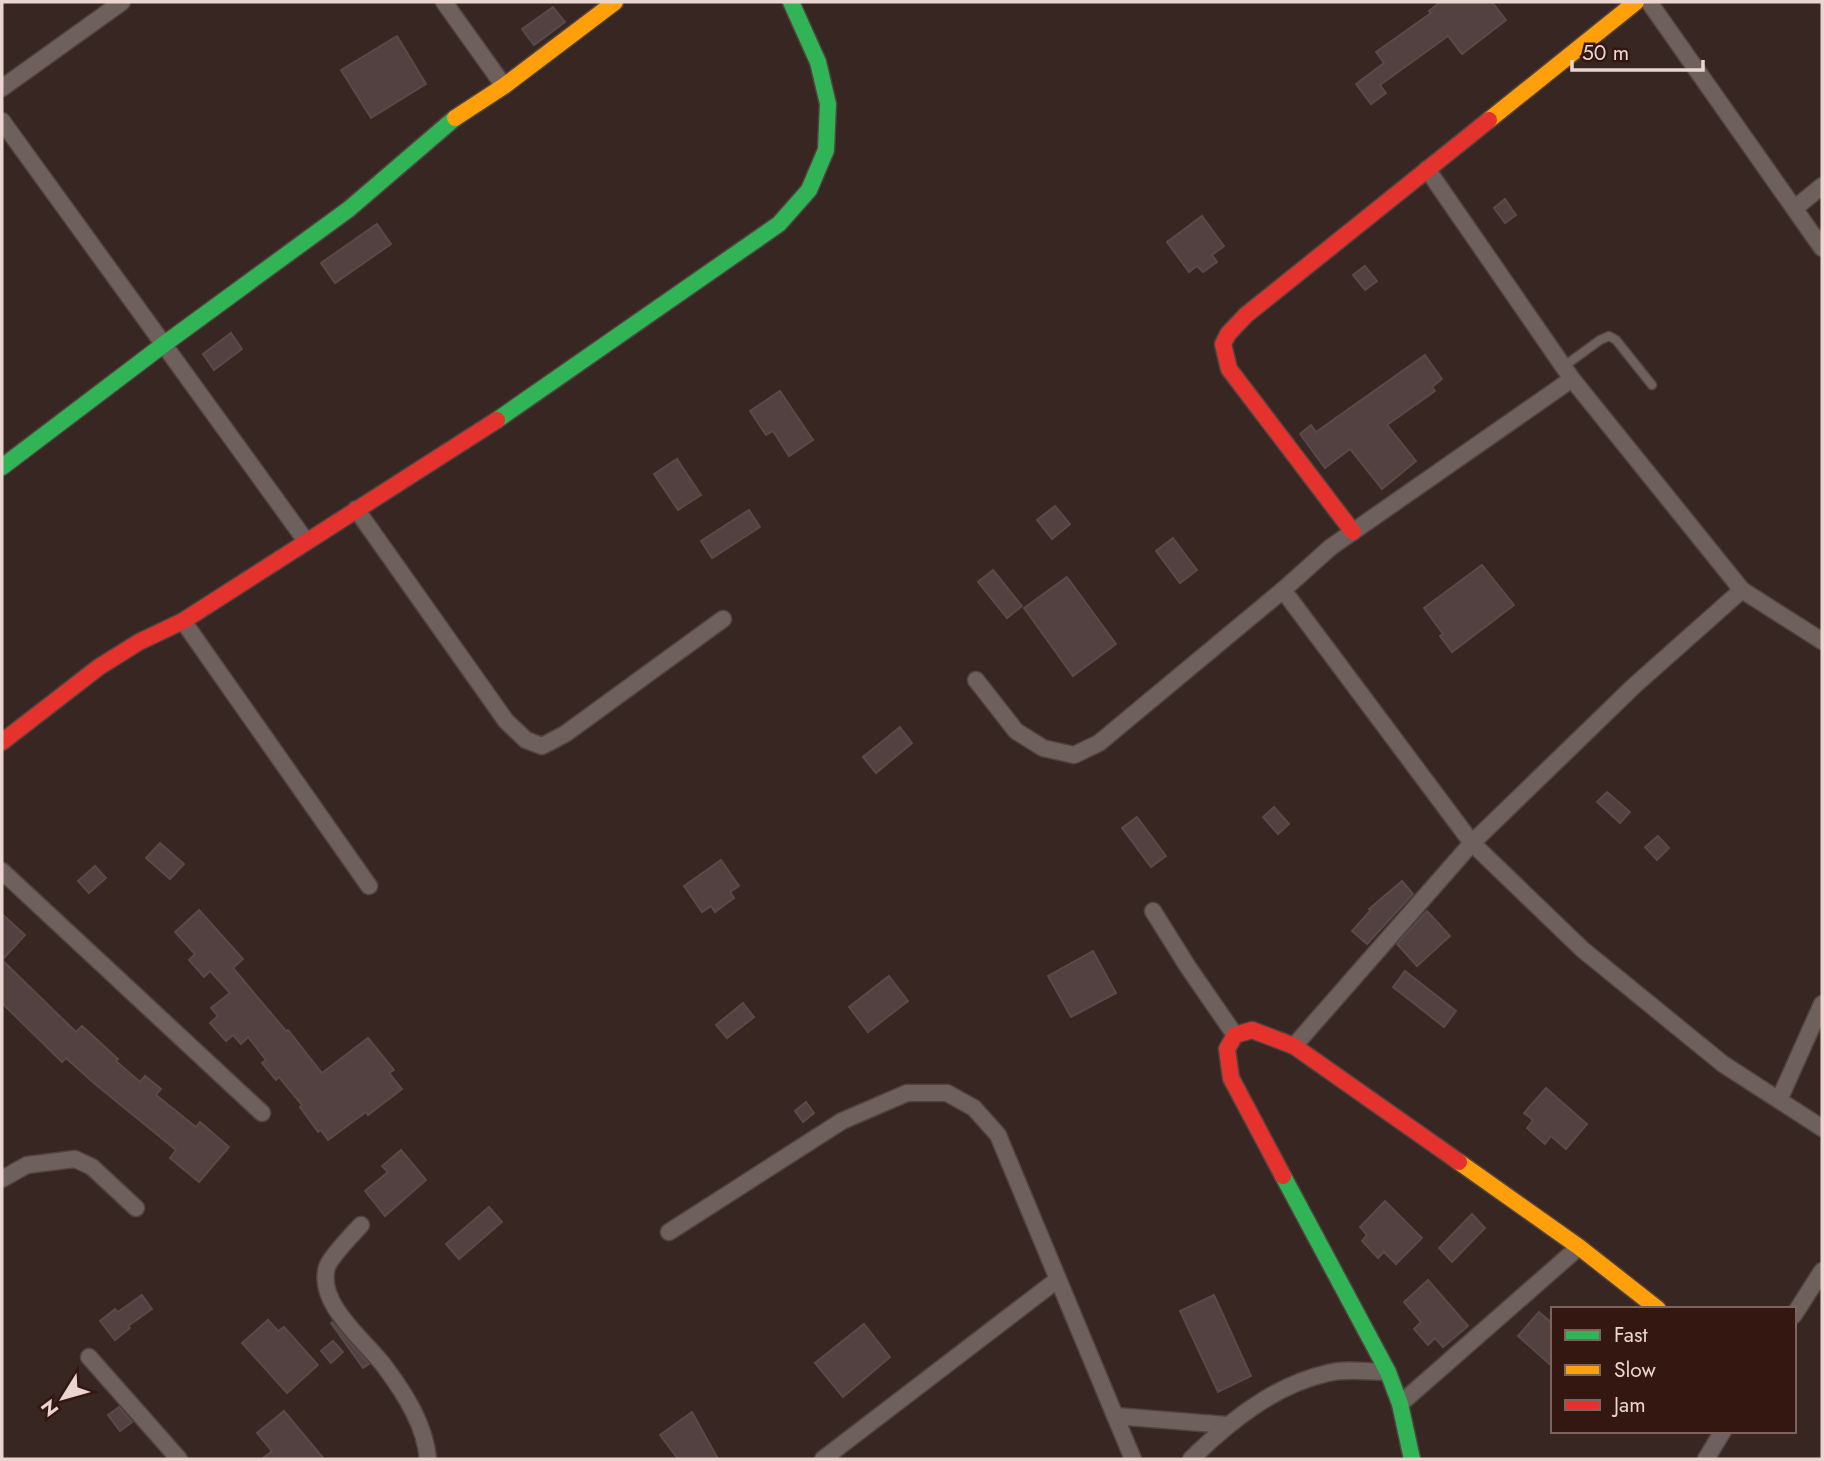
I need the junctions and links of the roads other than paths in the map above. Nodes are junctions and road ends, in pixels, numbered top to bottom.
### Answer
1 (122, 2) edge
2 (444, 2) edge
3 (615, 2) edge
4 (791, 2) edge
5 (1636, 2) edge
6 (1649, 2) edge
7 (504, 86) junction
8 (2, 88) edge
9 (2, 121) edge
10 (1427, 169) junction
11 (1822, 186) edge
12 (1794, 208) junction
13 (1822, 248) edge
14 (163, 345) junction
15 (1568, 373) junction
16 (1652, 385) dead end
17 (2, 467) edge
18 (356, 509) junction
19 (1353, 532) junction
20 (306, 541) junction
21 (1283, 590) junction
22 (1742, 590) junction
23 (723, 619) dead end
24 (183, 621) junction
25 (1822, 641) edge
26 (976, 680) dead end
27 (2, 742) edge
28 (1472, 843) junction
29 (2, 871) edge
30 (369, 886) dead end
31 (1153, 911) dead end
32 (1822, 1004) edge
33 (1235, 1035) junction
34 (1294, 1046) junction
35 (1779, 1100) junction
36 (262, 1112) dead end
37 (1822, 1128) edge
38 (2, 1179) edge
39 (136, 1208) dead end
40 (361, 1225) dead end
41 (669, 1232) dead end
42 (1579, 1247) junction
43 (1822, 1271) edge
44 (1057, 1280) junction
45 (1655, 1307) edge
46 (1796, 1312) edge
47 (89, 1357) dead end
48 (1388, 1372) junction
49 (1400, 1404) junction
50 (1115, 1416) junction
51 (1227, 1425) junction
52 (1722, 1433) edge
53 (179, 1459) edge
54 (428, 1459) edge
55 (824, 1459) edge
56 (1133, 1459) edge
57 (1191, 1459) edge
58 (1412, 1459) edge
59 (1706, 1459) edge

1 - 8 street
2 - 7 street
3 - 7 street
4 - 18 street
5 - 10 street
6 - 12 street
7 - 14 street
9 - 14 street
10 - 15 street
10 - 19 street
11 - 12 street
12 - 13 street
14 - 17 street
14 - 20 street
15 - 16 lane
15 - 19 street
15 - 22 street
18 - 20 street
18 - 23 street
19 - 21 street
20 - 24 street
21 - 26 street
21 - 28 street
22 - 25 street
22 - 28 street
24 - 27 street
24 - 30 street
28 - 34 street
28 - 35 street
29 - 36 street
31 - 33 street
32 - 35 street
33 - 34 street
33 - 48 street
34 - 42 street
35 - 37 street
38 - 39 street
40 - 54 street
41 - 44 street
42 - 45 street
42 - 49 street
43 - 46 street
44 - 50 street
44 - 55 street
47 - 53 street
48 - 49 street
48 - 51 street
49 - 58 street
50 - 51 street
50 - 56 street
51 - 57 street
52 - 59 street

